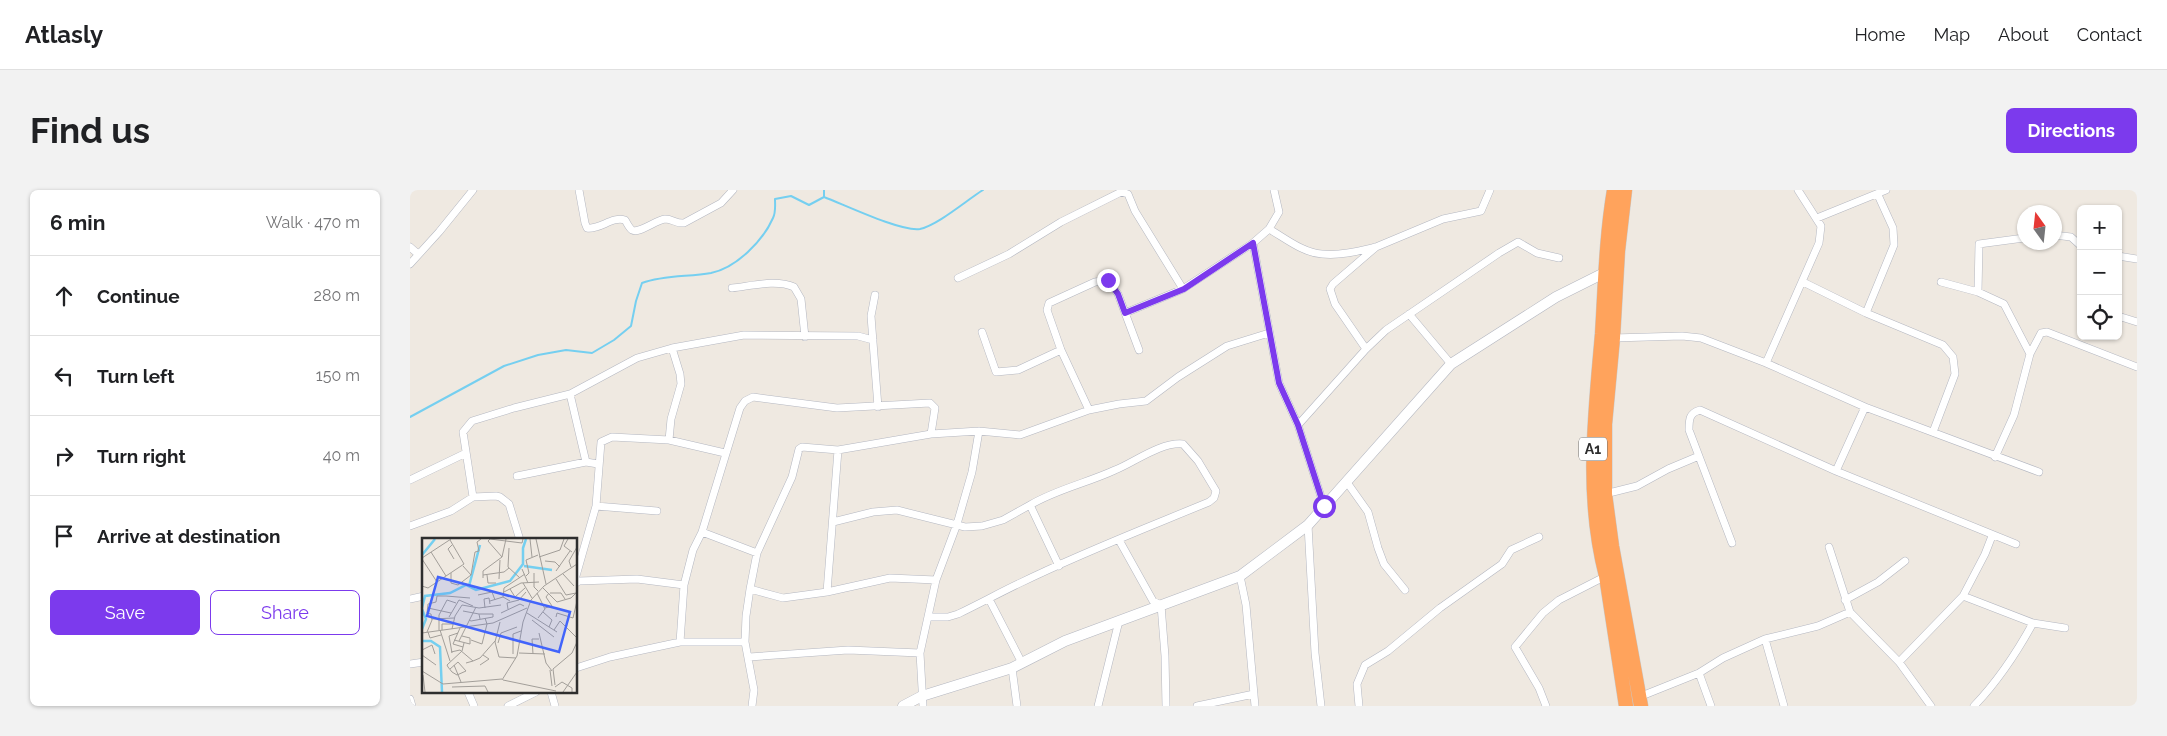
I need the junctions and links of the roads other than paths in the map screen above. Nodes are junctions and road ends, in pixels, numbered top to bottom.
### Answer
1 (473, 190) edge
2 (579, 190) edge
3 (733, 190) edge
4 (1274, 190) edge
5 (1490, 190) edge
6 (1614, 190) edge
7 (1625, 190) edge
8 (1798, 190) edge
9 (1886, 190) edge
10 (1878, 195) junction
11 (1817, 218) junction
12 (1269, 228) junction
13 (2062, 236) edge
14 (2017, 239) edge
15 (2077, 242) edge
16 (1253, 243) junction
17 (410, 247) edge
18 (1376, 248) junction
19 (418, 254) junction
20 (2122, 257) edge
21 (1560, 258) dead end
22 (2137, 259) edge
23 (410, 264) edge
24 (1606, 272) junction
25 (958, 278) dead end
26 (1803, 282) junction
27 (1941, 282) dead end
28 (732, 288) dead end
29 (1184, 289) junction
30 (1978, 292) junction
31 (875, 296) dead end
32 (1125, 313) junction
33 (1866, 313) junction
34 (1409, 314) junction
35 (2122, 317) edge
36 (2137, 322) edge
37 (982, 332) dead end
38 (1269, 333) junction
39 (805, 337) junction
40 (1613, 338) junction
41 (873, 340) junction
42 (672, 348) junction
43 (1366, 349) junction
44 (1061, 350) junction
45 (1138, 350) dead end
46 (2030, 354) junction
47 (1766, 363) junction
48 (1451, 364) junction
49 (2137, 367) edge
50 (570, 394) junction
51 (878, 407) junction
52 (1865, 407) junction
53 (1089, 410) junction
54 (1298, 425) junction
55 (980, 431) junction
56 (1933, 432) junction
57 (931, 434) junction
58 (669, 440) junction
59 (838, 450) junction
60 (466, 452) junction
61 (725, 453) junction
62 (1698, 456) junction
63 (1995, 457) junction
64 (586, 462) junction
65 (598, 464) junction
66 (1836, 470) junction
67 (2039, 472) dead end
68 (517, 476) dead end
69 (410, 480) edge
70 (1346, 481) junction
71 (1605, 494) junction
72 (473, 497) junction
73 (1030, 505) junction
74 (596, 506) junction
75 (1324, 506) junction
76 (658, 511) dead end
77 (833, 522) junction
78 (957, 524) junction
79 (1308, 524) junction
80 (410, 526) edge
81 (702, 532) junction
82 (1992, 536) junction
83 (1539, 537) dead end
84 (519, 538) edge
85 (1119, 540) junction
86 (1732, 543) dead end
87 (2016, 544) dead end
88 (1829, 547) dead end
89 (757, 554) junction
90 (1905, 561) dead end
91 (1059, 566) junction
92 (578, 569) edge
93 (1240, 576) junction
94 (1606, 576) junction
95 (936, 580) junction
96 (578, 581) edge
97 (684, 585) junction
98 (750, 589) junction
99 (1405, 590) dead end
100 (827, 592) junction
101 (1963, 596) junction
102 (989, 599) junction
103 (1845, 600) junction
104 (1161, 605) junction
105 (1850, 612) junction
106 (929, 617) junction
107 (1119, 621) junction
108 (2033, 623) junction
109 (2065, 628) dead end
110 (1765, 639) junction
111 (680, 642) junction
112 (745, 642) junction
113 (920, 653) junction
114 (749, 657) junction
115 (1899, 662) junction
116 (1022, 663) junction
117 (578, 667) edge
118 (1012, 668) junction
119 (1699, 673) junction
120 (468, 693) edge
121 (534, 693) edge
122 (550, 693) edge
123 (1254, 694) junction
124 (410, 699) edge
125 (922, 701) edge
126 (1640, 702) edge
127 (412, 706) edge
128 (474, 706) edge
129 (508, 706) edge
130 (554, 706) edge
131 (752, 706) edge
132 (903, 706) edge
133 (1017, 706) edge
134 (1098, 706) edge
135 (1166, 706) edge
136 (1197, 706) edge
137 (1255, 706) edge
138 (1321, 706) edge
139 (1359, 706) edge
140 (1546, 706) edge
141 (1626, 706) edge
142 (1710, 706) edge
143 (1784, 706) edge
144 (1931, 706) edge
145 (1974, 706) edge

1 - 19 street
2 - 3 street
4 - 12 street
5 - 18 street
6 - 24 highway, A1
7 - 40 highway, A1
8 - 11 street
9 - 10 street
10 - 11 street
10 - 33 street
11 - 26 street
12 - 16 street
12 - 18 street
13 - 15 street
14 - 30 street
16 - 29 street
16 - 38 street
17 - 19 street
18 - 43 street
19 - 23 street
20 - 22 street
21 - 34 street
24 - 48 street
24 - 94 highway, A1
25 - 29 street
26 - 33 street
26 - 47 street
27 - 30 street
28 - 39 street
29 - 32 street
30 - 46 street
31 - 41 street
32 - 44 street
32 - 45 street
33 - 56 street
34 - 43 street
34 - 48 street
35 - 36 street
37 - 44 street
38 - 53 street
38 - 54 street
39 - 41 street
39 - 42 street
40 - 47 street
40 - 71 highway, A1
41 - 51 street
42 - 50 street
42 - 58 street
43 - 54 street
44 - 53 street
46 - 49 street
46 - 63 street
47 - 52 street
48 - 70 street
50 - 60 street
50 - 64 street
51 - 57 street
51 - 61 street
52 - 56 street
52 - 66 street
53 - 55 street
54 - 75 street
55 - 57 street
55 - 78 street
56 - 63 street
57 - 59 street
58 - 61 street
58 - 65 street
59 - 77 street
59 - 89 street
60 - 69 street
60 - 72 street
61 - 81 street
62 - 66 street
62 - 71 street
62 - 86 street
63 - 67 street
64 - 65 street
64 - 68 street
65 - 74 street
66 - 82 street
70 - 75 street
70 - 99 street
71 - 126 highway, A1
72 - 80 street
72 - 84 street
73 - 78 street
73 - 85 street
73 - 91 street
74 - 76 street
74 - 92 street
75 - 79 street
77 - 78 street
77 - 100 street
78 - 95 street
79 - 93 street
79 - 138 street
81 - 89 street
81 - 97 street
82 - 87 street
82 - 101 street
83 - 139 street
85 - 91 street
85 - 104 street
88 - 103 street
89 - 98 street
90 - 103 street
91 - 102 street
93 - 104 street
93 - 123 street
94 - 140 street
94 - 141 highway, A1
95 - 100 street
95 - 106 street
96 - 97 street
97 - 111 street
98 - 100 street
98 - 112 street
101 - 108 street
101 - 115 street
102 - 106 street
102 - 116 street
103 - 105 street
104 - 107 street
104 - 135 street
105 - 110 street
105 - 115 street
106 - 113 street
107 - 116 street
107 - 134 street
108 - 109 street
108 - 145 street
110 - 119 street
110 - 143 street
111 - 112 street
111 - 117 street
112 - 114 street
113 - 114 street
113 - 125 street
114 - 131 street
115 - 144 street
116 - 118 street
118 - 125 street
118 - 133 street
119 - 126 street
119 - 142 street
120 - 128 street
121 - 129 street
122 - 130 street
123 - 136 street
123 - 137 street
124 - 127 street
125 - 132 street

